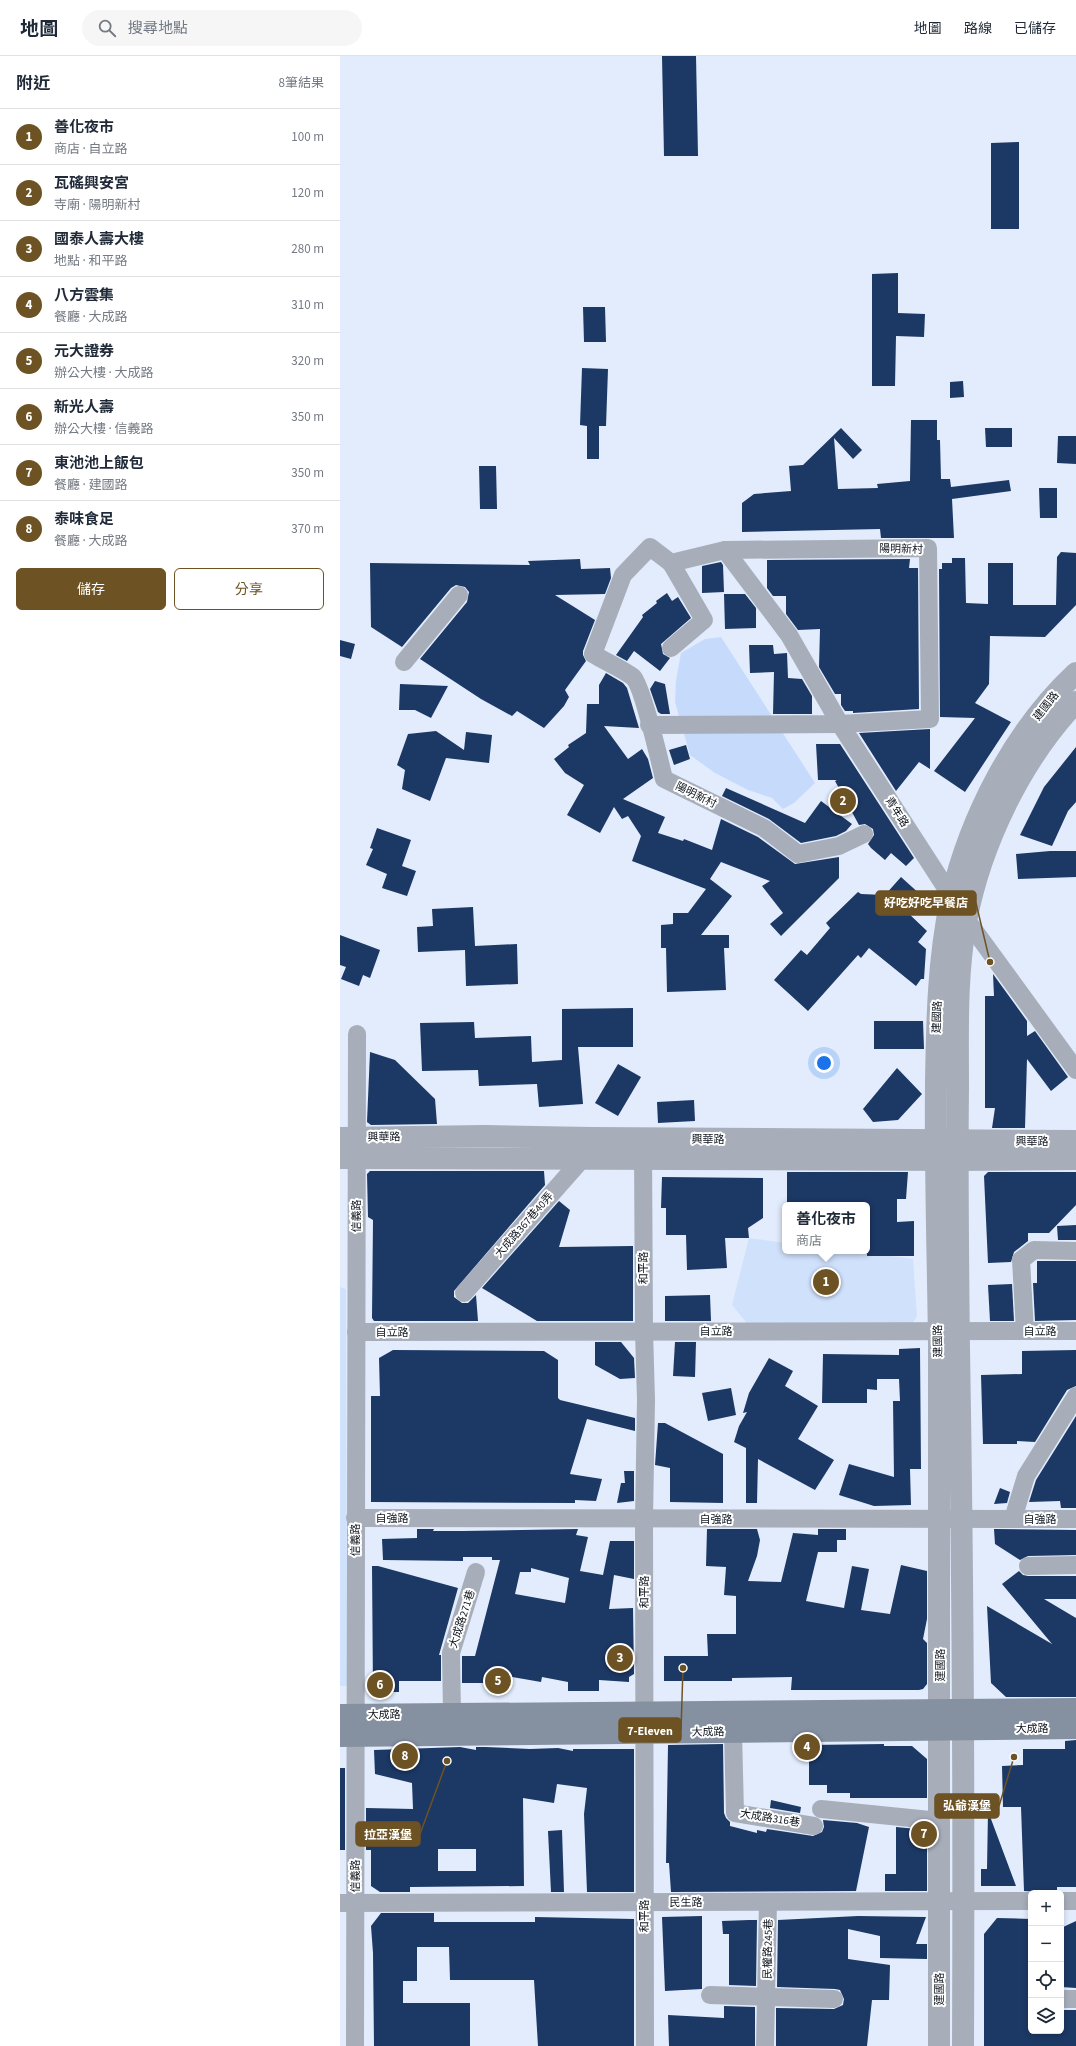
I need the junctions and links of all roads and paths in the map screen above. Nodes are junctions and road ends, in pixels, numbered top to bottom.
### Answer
1 (725, 550) junction
2 (671, 563) junction
3 (459, 595) dead end
4 (671, 648) dead end
5 (404, 662) dead end
6 (1076, 673) edge
7 (1076, 702) edge
8 (649, 724) junction
9 (840, 724) junction
10 (864, 834) dead end
11 (952, 896) junction
12 (966, 920) junction
13 (357, 1034) dead end
14 (1076, 1070) edge
15 (1076, 1141) edge
16 (348, 1148) edge
17 (643, 1149) junction
18 (935, 1150) junction
19 (958, 1150) junction
20 (583, 1158) junction
21 (1076, 1158) edge
22 (1076, 1251) edge
23 (464, 1293) dead end
24 (949, 1331) junction
25 (1025, 1331) junction
26 (1076, 1331) edge
27 (356, 1332) junction
28 (644, 1332) junction
29 (1076, 1396) edge
30 (355, 1518) junction
31 (644, 1519) junction
32 (940, 1519) junction
33 (961, 1519) junction
34 (1013, 1519) junction
35 (1076, 1519) edge
36 (1076, 1565) edge
37 (1028, 1566) dead end
38 (476, 1572) dead end
39 (1076, 1709) edge
40 (452, 1714) junction
41 (940, 1719) junction
42 (963, 1719) junction
43 (644, 1723) junction
44 (347, 1725) edge
45 (1076, 1728) edge
46 (733, 1732) junction
47 (821, 1809) dead end
48 (940, 1821) junction
49 (814, 1826) dead end
50 (939, 1901) junction
51 (964, 1901) junction
52 (1028, 1901) edge
53 (1064, 1901) edge
54 (1076, 1901) edge
55 (644, 1902) junction
56 (768, 1902) junction
57 (348, 1903) edge
58 (710, 1995) dead end
59 (767, 1997) junction
60 (834, 1999) dead end
61 (1064, 1999) edge
62 (1076, 1999) edge
63 (355, 2046) edge
64 (645, 2046) edge
65 (765, 2046) edge
66 (939, 2046) edge
67 (963, 2046) edge

1 - 2 street, 陽明新村
1 - 9 street, 青年路
1 - 9 street, 陽明新村
2 - 4 street
2 - 8 street, 陽明新村
3 - 5 street
6 - 11 street, 建國路
7 - 12 street, 建國路
8 - 9 street, 陽明新村
8 - 10 street, 陽明新村
9 - 11 street, 青年路
11 - 12 street, 青年路
11 - 18 street, 建國路
12 - 14 street, 青年路
12 - 19 street, 建國路
13 - 16 street, 信義路
15 - 19 street, 興華路
16 - 17 street, 興華路
16 - 20 street, 興華路
16 - 27 street, 信義路
17 - 18 street, 興華路
17 - 20 street, 興華路
17 - 28 street, 和平路
18 - 19 street, 興華路
18 - 24 street, 建國路
19 - 21 street, 興華路
19 - 24 street, 建國路
20 - 23 street, 大成路367巷40弄
22 - 25 street
24 - 25 street, 自立路
24 - 28 street, 自立路
24 - 32 street, 建國路
24 - 33 street, 建國路
25 - 26 street, 自立路
27 - 28 street, 自立路
27 - 30 street, 信義路
28 - 31 street, 和平路
29 - 34 street
30 - 31 street, 自強路
30 - 44 street, 信義路
31 - 32 street, 自強路
31 - 43 street, 和平路
32 - 33 street, 自強路
32 - 41 street, 建國路
33 - 34 street, 自強路
33 - 42 street, 建國路
34 - 35 street, 自強路
36 - 37 street
38 - 40 street, 大成路271巷
39 - 42 main road, 大成路
40 - 43 main road, 大成路
40 - 44 main road, 大成路
41 - 42 main road, 大成路
41 - 43 main road, 大成路
41 - 46 main road, 大成路
41 - 48 street, 建國路
42 - 45 main road, 大成路
42 - 51 street, 建國路
43 - 44 main road, 大成路
43 - 46 main road, 大成路
43 - 55 street, 和平路
44 - 57 street, 信義路
46 - 49 street, 大成路316巷
47 - 48 street
48 - 50 street, 建國路
50 - 51 street, 民生路
50 - 56 street, 民生路
50 - 66 street, 建國路
51 - 52 street, 民生路
51 - 67 street, 建國路
53 - 54 street
55 - 56 street, 民生路
55 - 57 street, 民生路
55 - 64 street, 和平路
56 - 59 street, 民權路245巷
57 - 63 street, 信義路
58 - 59 street
59 - 60 street
59 - 65 street, 民權路245巷
61 - 62 street

